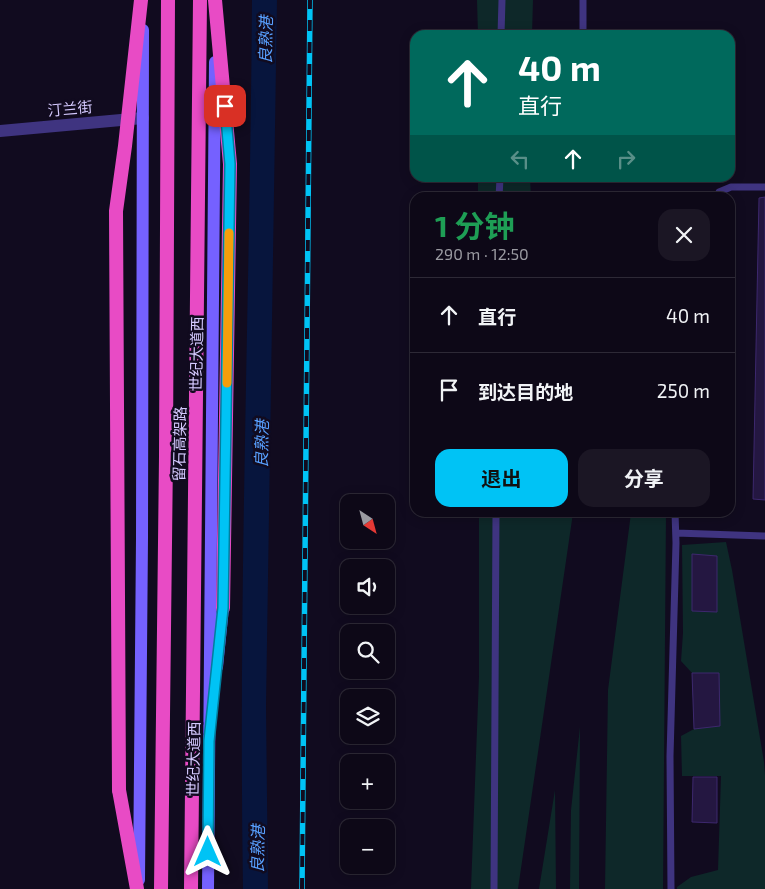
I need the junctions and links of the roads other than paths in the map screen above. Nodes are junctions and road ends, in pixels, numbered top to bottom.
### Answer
1 (142, 0) edge
2 (168, 0) edge
3 (200, 0) edge
4 (215, 0) edge
5 (502, 0) edge
6 (584, 0) edge
7 (501, 30) edge
8 (583, 30) edge
9 (143, 118) junction
10 (0, 131) edge
11 (765, 187) edge
12 (719, 192) edge
13 (496, 517) edge
14 (675, 517) edge
15 (676, 533) junction
16 (765, 536) edge
17 (223, 608) joint
18 (209, 741) junction
19 (138, 889) edge
20 (161, 889) edge
21 (191, 889) edge
22 (208, 889) edge
23 (494, 889) edge
24 (671, 889) edge

1 - 9 main road
1 - 19 highway, bridge
2 - 20 highway, 留石高架路
3 - 21 highway, 留石高架路
4 - 17 highway, bridge
4 - 18 main road, 世纪大道西
5 - 7 lane
6 - 8 lane
9 - 10 street, 汀兰街
9 - 19 main road
11 - 12 lane
13 - 23 lane
14 - 15 lane
15 - 16 lane
15 - 24 lane
17 - 18 main road
18 - 22 main road, 世纪大道西

